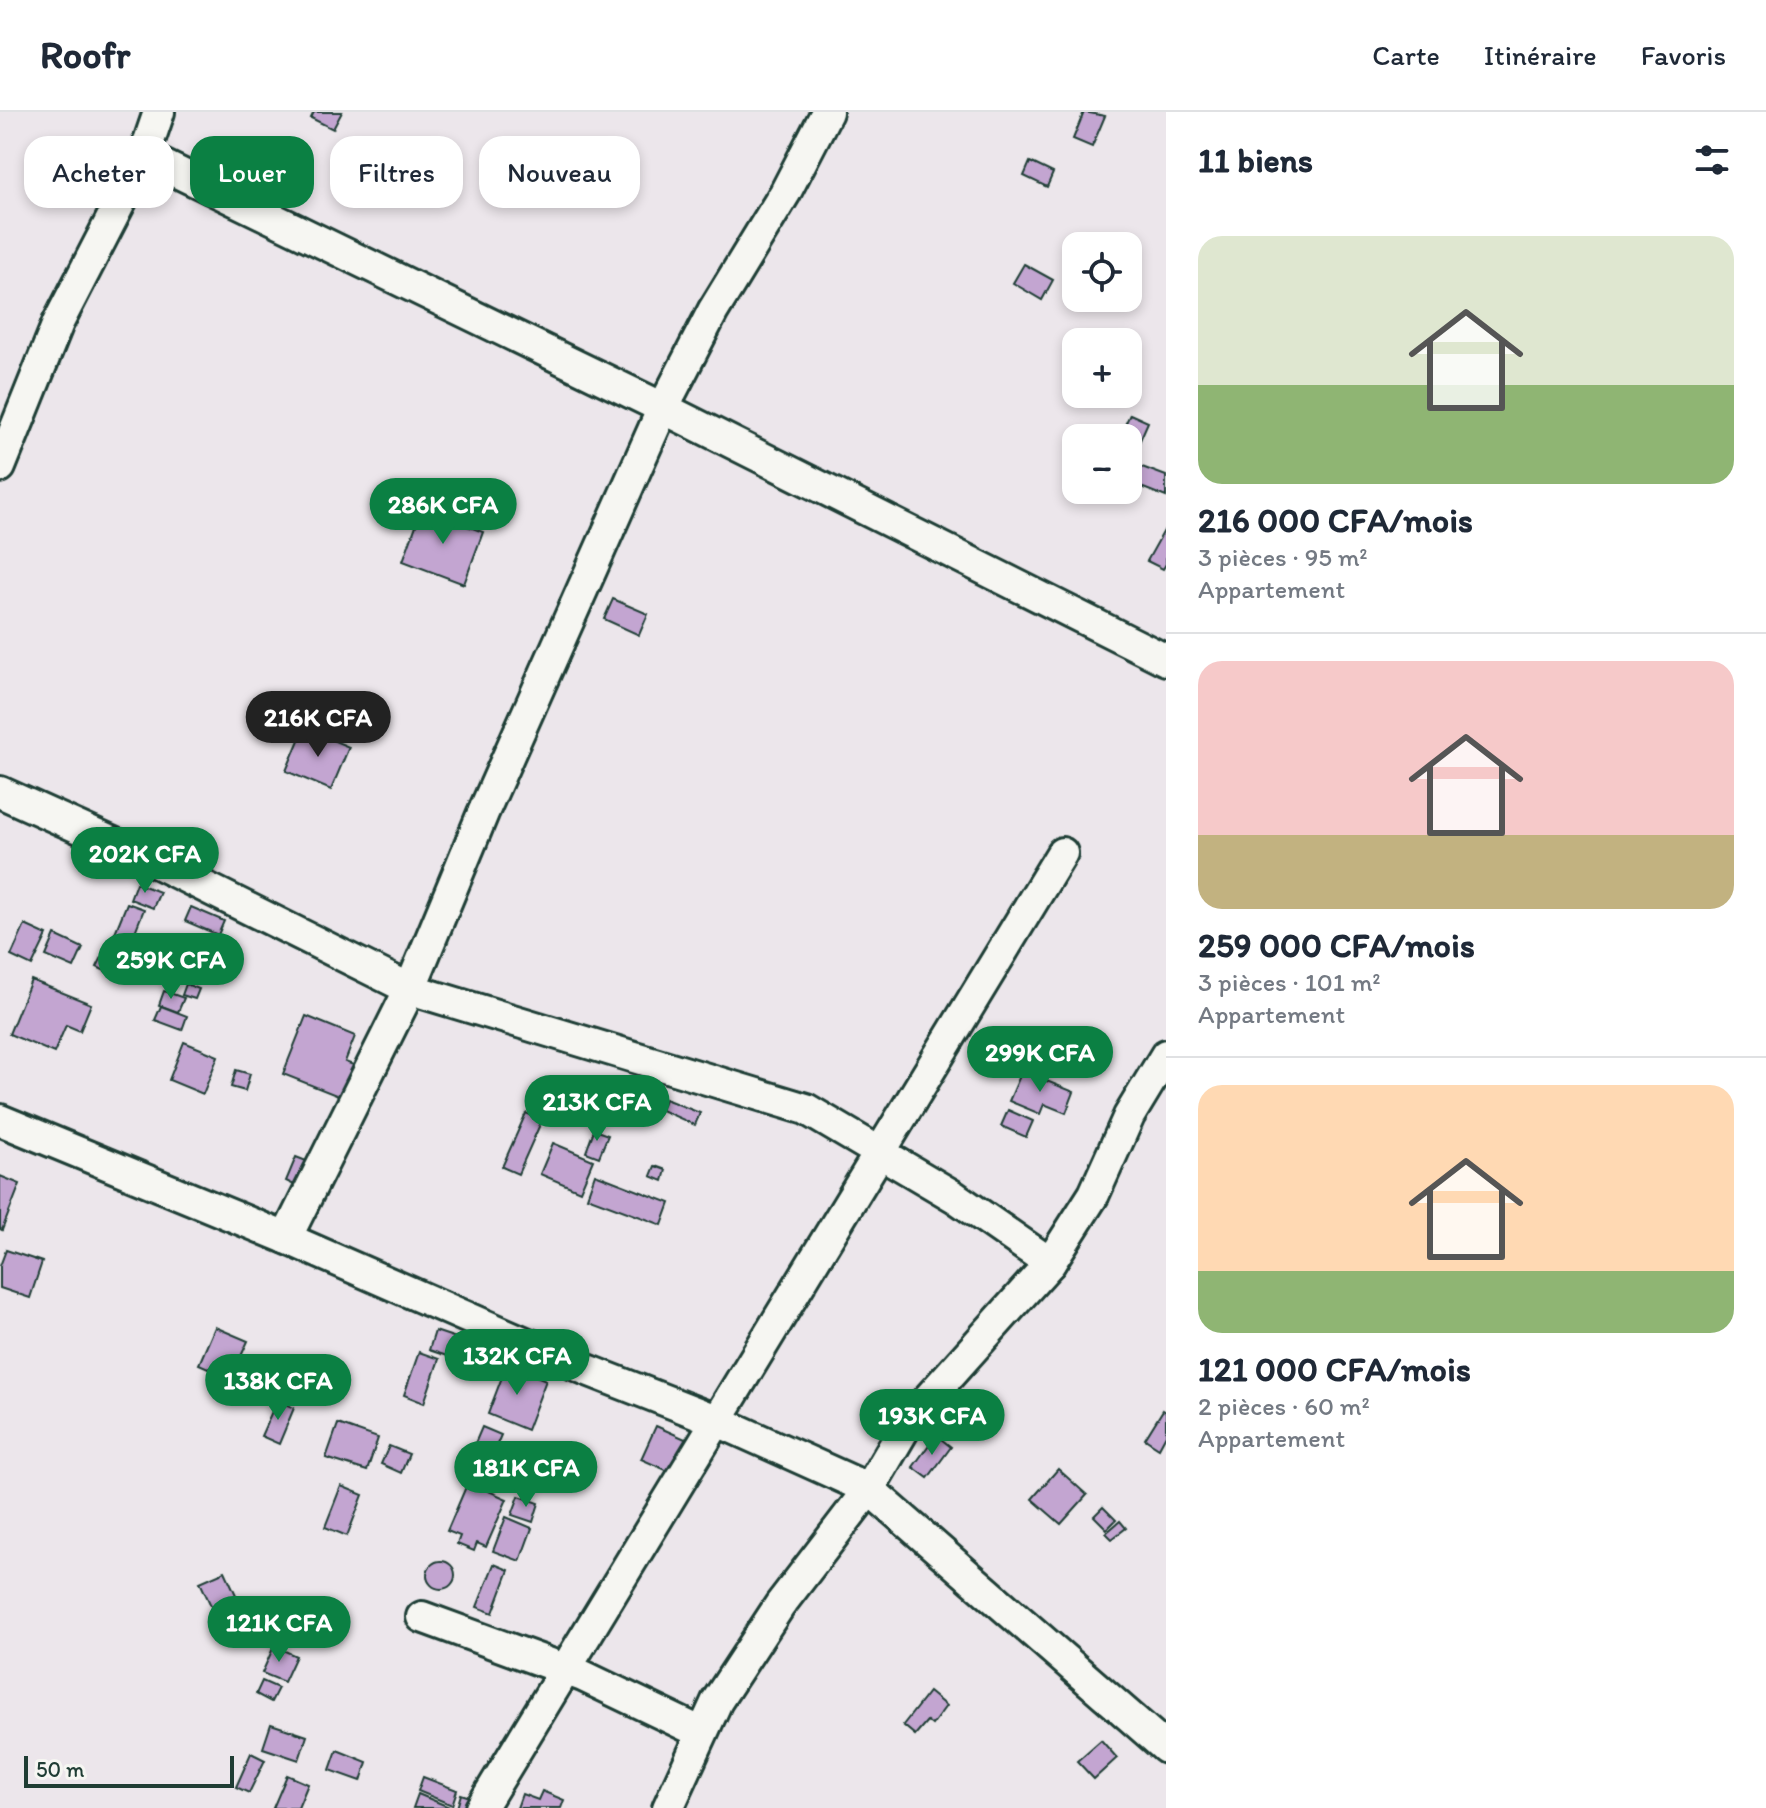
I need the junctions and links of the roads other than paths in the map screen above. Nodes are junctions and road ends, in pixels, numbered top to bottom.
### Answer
1 (159, 112) edge
2 (827, 112) edge
3 (151, 136) edge
4 (174, 171) edge
5 (117, 208) edge
6 (663, 408) junction
7 (0, 467) edge
8 (1166, 660) edge
9 (0, 792) edge
10 (1062, 853) dead end
11 (410, 989) junction
12 (1166, 1055) edge
13 (0, 1120) edge
14 (880, 1153) junction
15 (286, 1238) junction
16 (1050, 1263) junction
17 (718, 1421) junction
18 (869, 1489) junction
19 (422, 1617) dead end
20 (566, 1669) junction
21 (700, 1732) junction
22 (1166, 1748) edge
23 (481, 1808) edge
24 (668, 1808) edge

1 - 3 street
2 - 6 street
4 - 6 street
5 - 7 street
6 - 8 street
6 - 11 street
9 - 11 street
10 - 14 street
11 - 14 street
11 - 15 street
12 - 16 street
13 - 15 street
14 - 16 street
14 - 17 street
15 - 17 street
16 - 18 street
17 - 18 street
17 - 20 street
18 - 21 street
18 - 22 street
19 - 20 street
20 - 21 street
20 - 23 street
21 - 24 street

